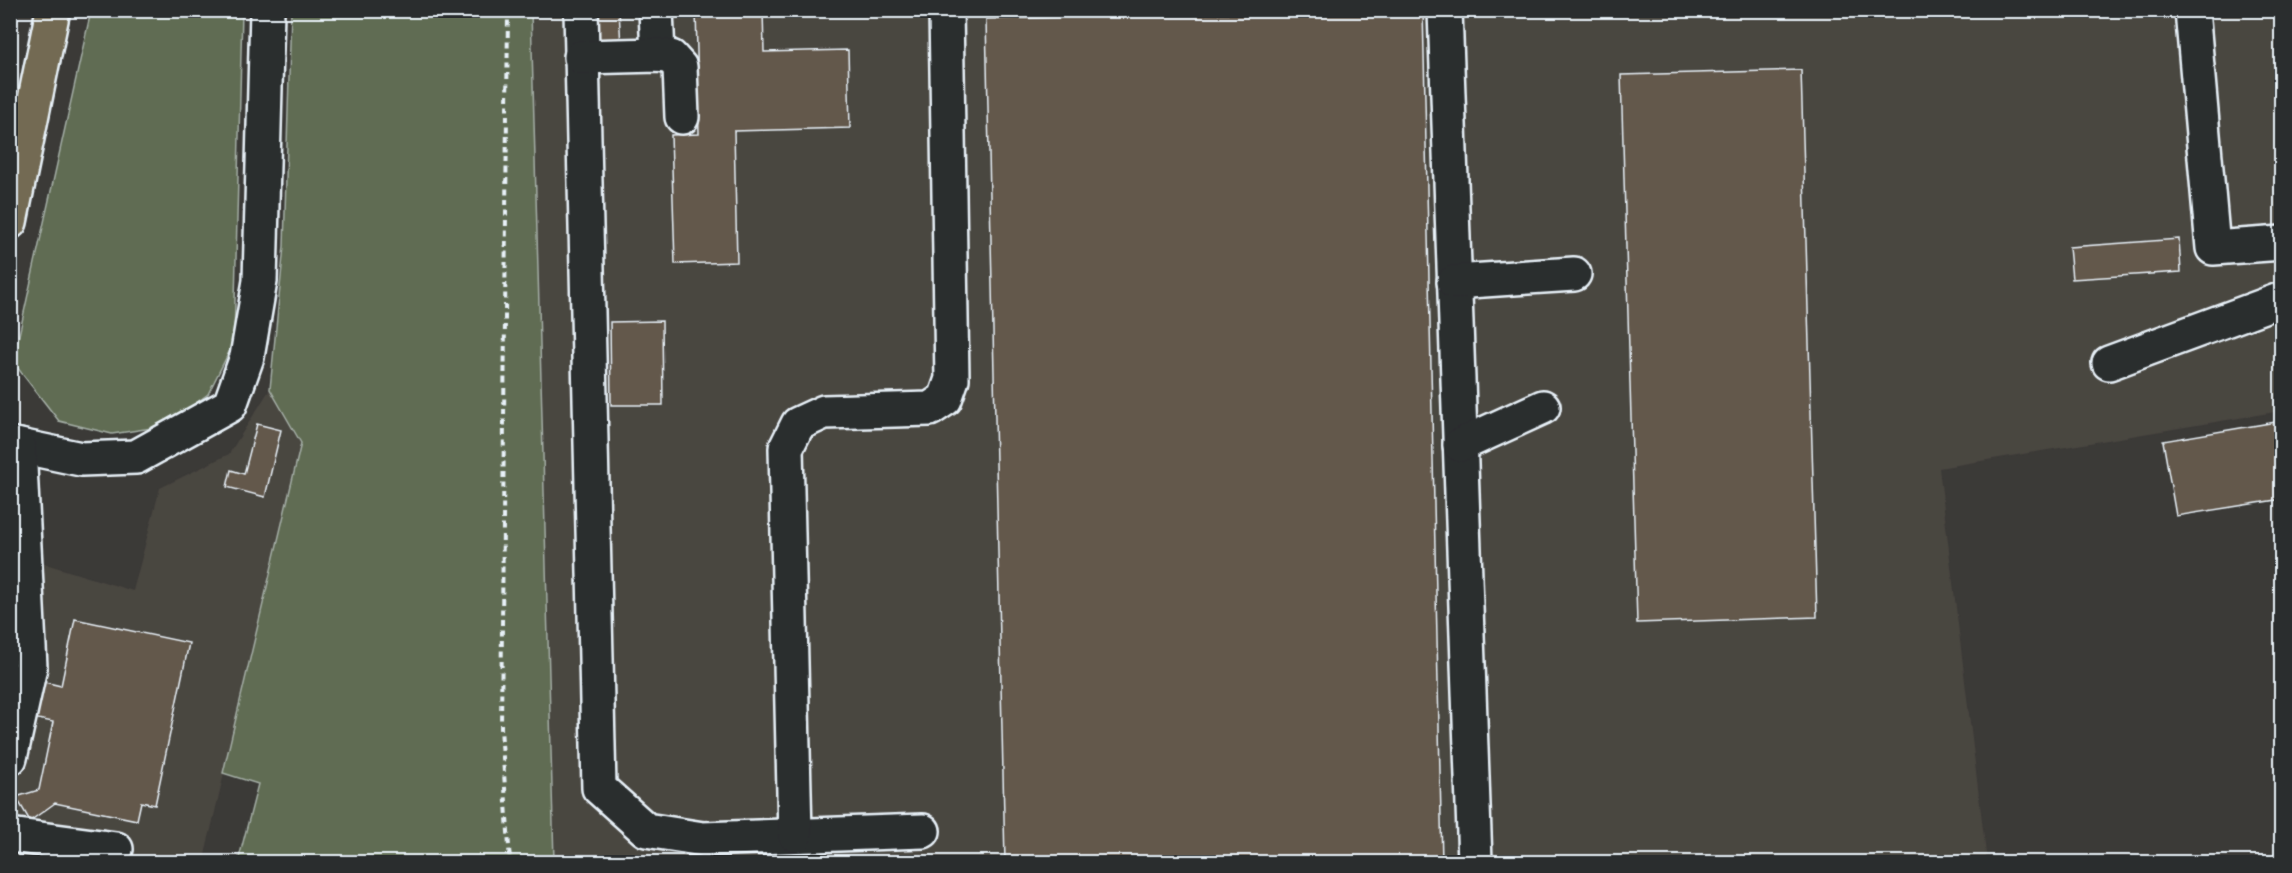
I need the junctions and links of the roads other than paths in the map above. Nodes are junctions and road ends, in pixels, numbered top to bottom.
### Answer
1 (53, 10) edge
2 (267, 10) edge
3 (581, 10) edge
4 (657, 10) edge
5 (946, 10) edge
6 (1445, 10) edge
7 (2192, 10) edge
8 (658, 55) junction
9 (581, 57) junction
10 (682, 117) dead end
11 (10, 222) edge
12 (2282, 243) edge
13 (1574, 274) dead end
14 (1454, 282) junction
15 (2282, 299) edge
16 (2109, 363) dead end
17 (1543, 407) dead end
18 (15, 445) edge
19 (1460, 445) junction
20 (10, 758) edge
21 (923, 831) dead end
22 (10, 835) edge
23 (795, 836) junction
24 (838, 848) edge
25 (116, 849) dead end
26 (1474, 862) edge

1 - 11 highway
2 - 18 lane
3 - 9 lane
4 - 8 lane
5 - 23 lane
6 - 14 lane
7 - 12 lane
8 - 9 lane
8 - 10 lane
9 - 23 lane
13 - 14 lane
14 - 19 lane
15 - 16 lane
17 - 19 lane
18 - 20 lane
19 - 26 lane
21 - 24 lane
22 - 25 lane
23 - 24 lane

